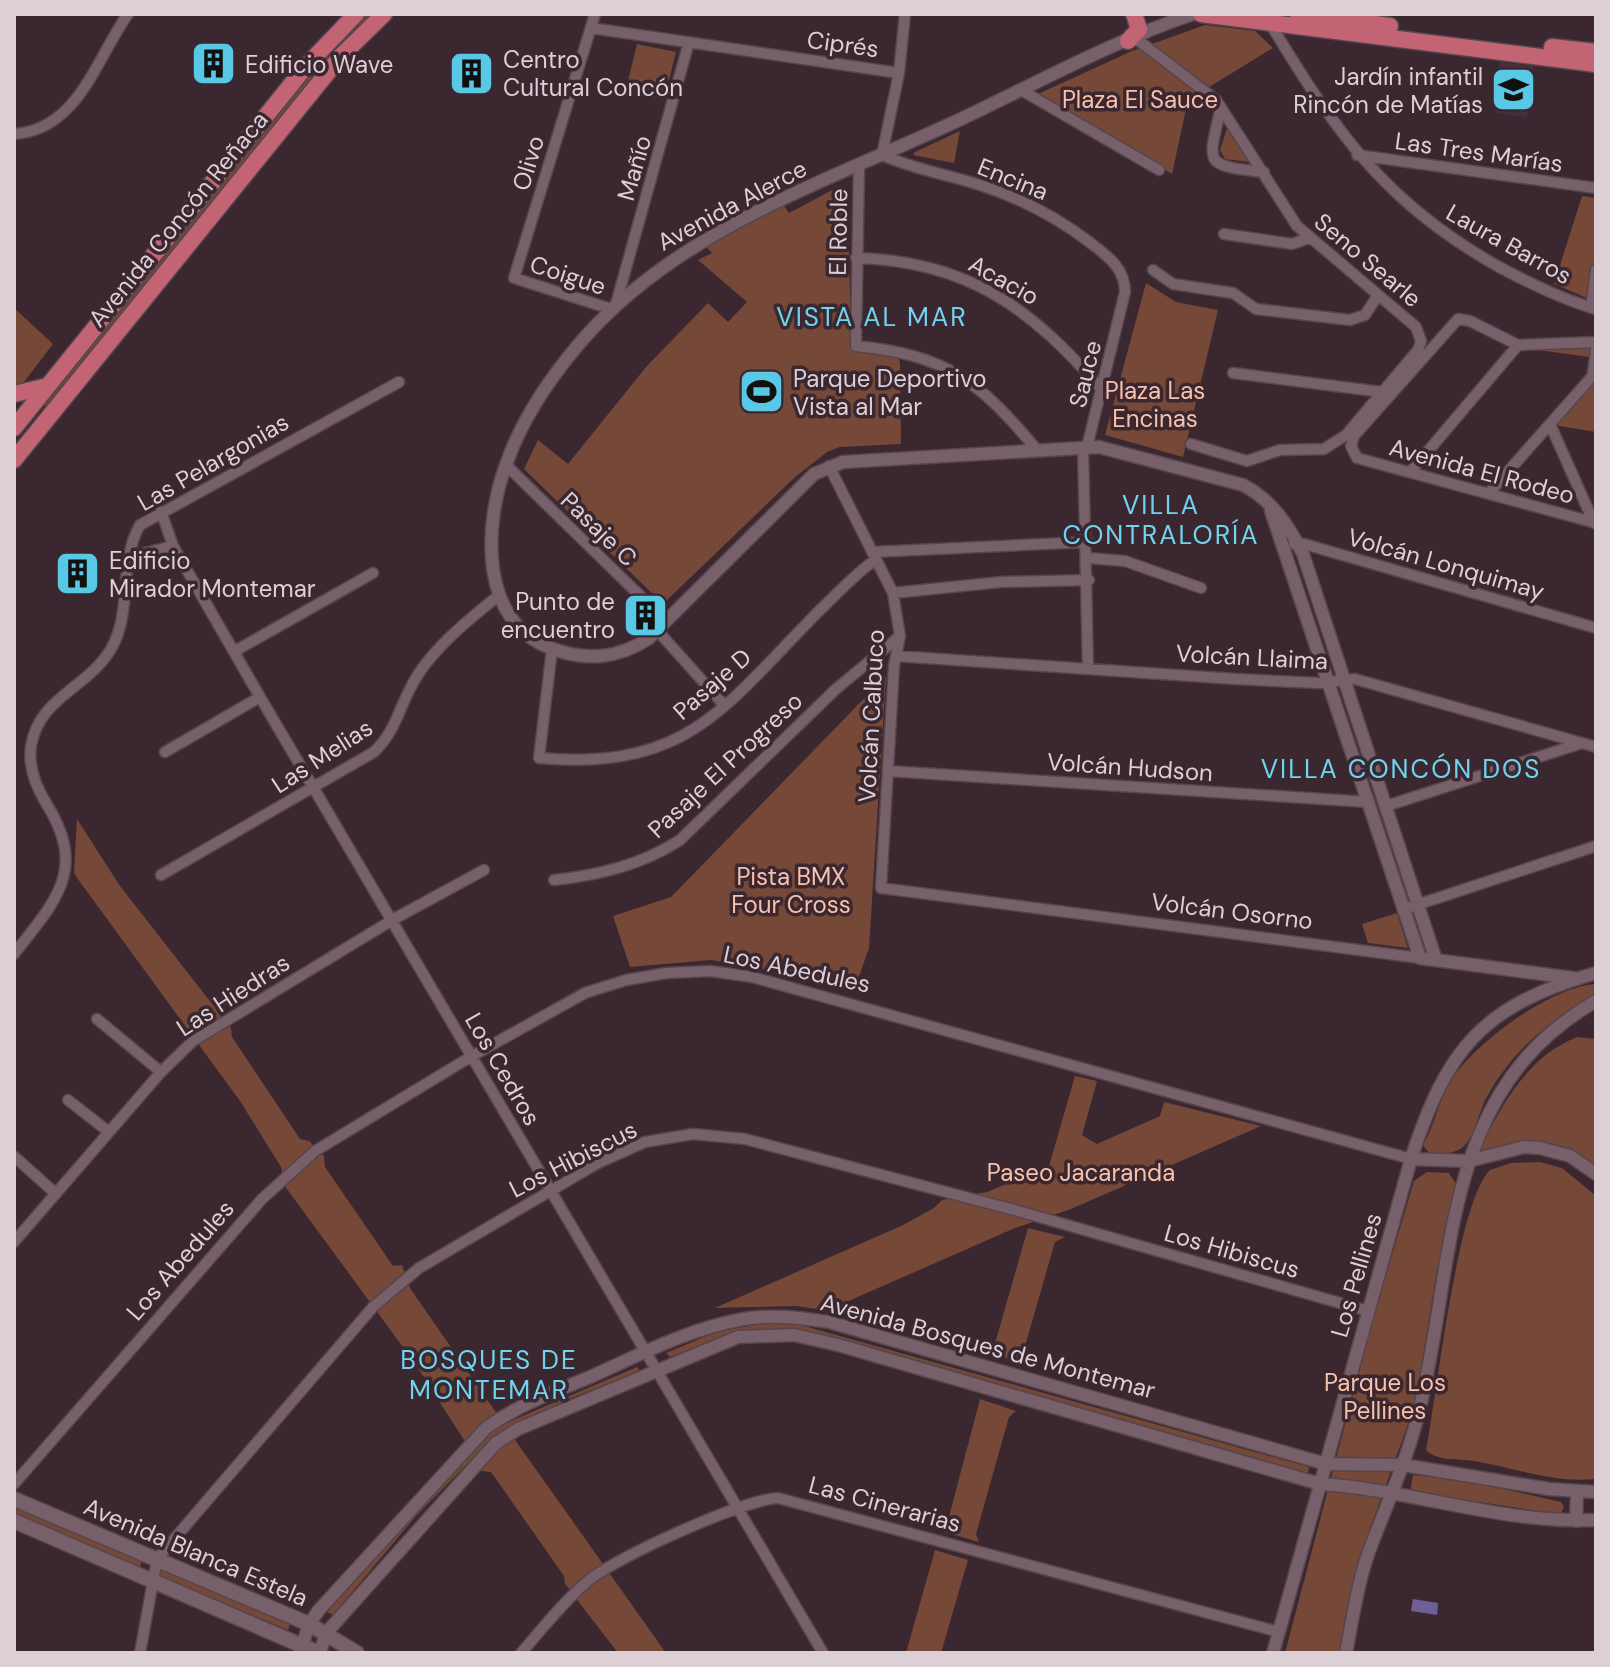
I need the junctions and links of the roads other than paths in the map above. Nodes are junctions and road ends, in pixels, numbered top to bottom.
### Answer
1 (128, 14) edge
2 (356, 14) edge
3 (384, 14) edge
4 (595, 14) edge
5 (905, 14) edge
6 (1134, 14) edge
7 (1193, 14) edge
8 (1201, 14) edge
9 (1297, 14) edge
10 (1334, 16) edge
11 (1267, 18) edge
12 (591, 28) junction
13 (1132, 40) junction
14 (689, 42) junction
15 (1596, 52) edge
16 (1596, 64) edge
17 (899, 73) junction
18 (1021, 90) junction
19 (1221, 107) junction
20 (14, 134) edge
21 (882, 155) junction
22 (1357, 155) junction
23 (859, 166) junction
24 (1159, 170) dead end
25 (1264, 172) junction
26 (1596, 188) edge
27 (1224, 234) dead end
28 (1309, 238) junction
29 (856, 258) junction
30 (1117, 266) joint
31 (1153, 270) dead end
32 (1596, 270) edge
33 (514, 278) joint
34 (1378, 295) junction
35 (614, 307) junction
36 (1594, 309) edge
37 (1596, 342) edge
38 (1518, 345) junction
39 (1596, 350) edge
40 (1594, 372) edge
41 (1233, 373) dead end
42 (399, 382) dead end
43 (48, 386) junction
44 (1103, 391) junction
45 (1382, 392) junction
46 (14, 394) edge
47 (1550, 424) junction
48 (14, 428) edge
49 (1191, 444) dead end
50 (1085, 447) junction
51 (1037, 450) junction
52 (16, 454) edge
53 (506, 465) junction
54 (829, 466) junction
55 (1412, 470) junction
56 (1489, 493) junction
57 (1263, 498) junction
58 (161, 511) junction
59 (1595, 523) edge
60 (1088, 542) junction
61 (1298, 543) junction
62 (1284, 545) junction
63 (173, 546) junction
64 (873, 556) junction
65 (129, 557) junction
66 (1088, 558) junction
67 (373, 573) dead end
68 (1089, 580) junction
69 (1201, 588) dead end
70 (893, 593) junction
71 (498, 596) junction
72 (662, 626) junction
73 (1596, 628) edge
74 (900, 636) junction
75 (552, 649) junction
76 (235, 651) junction
77 (896, 656) junction
78 (1088, 667) junction
79 (1345, 681) junction
80 (1330, 682) junction
81 (260, 697) junction
82 (724, 705) junction
83 (1580, 743) junction
84 (1596, 747) edge
85 (165, 752) dead end
86 (888, 771) junction
87 (314, 788) junction
88 (1369, 802) junction
89 (1386, 806) junction
90 (1596, 846) edge
91 (484, 870) dead end
92 (161, 875) dead end
93 (554, 880) dead end
94 (881, 888) joint
95 (1418, 904) junction
96 (1404, 909) junction
97 (394, 919) junction
98 (14, 954) edge
99 (1420, 958) junction
100 (1436, 960) junction
101 (1596, 973) edge
102 (1577, 978) junction
103 (1596, 1001) edge
104 (97, 1019) dead end
105 (472, 1056) junction
106 (161, 1072) junction
107 (68, 1100) dead end
108 (109, 1132) junction
109 (15, 1157) edge
110 (1411, 1159) junction
111 (1469, 1161) junction
112 (1595, 1172) edge
113 (552, 1191) junction
114 (56, 1194) junction
115 (14, 1242) edge
116 (1368, 1311) junction
117 (646, 1351) junction
118 (658, 1368) junction
119 (1326, 1464) junction
120 (1403, 1465) junction
121 (14, 1484) edge
122 (1320, 1484) junction
123 (1577, 1492) junction
124 (1596, 1492) edge
125 (1393, 1495) junction
126 (14, 1499) edge
127 (738, 1508) junction
128 (1596, 1520) edge
129 (14, 1521) edge
130 (1576, 1521) junction
131 (157, 1559) junction
132 (150, 1579) junction
133 (309, 1624) junction
134 (1279, 1632) junction
135 (326, 1633) junction
136 (301, 1648) edge
137 (140, 1653) edge
138 (320, 1653) edge
139 (357, 1653) edge
140 (521, 1653) edge
141 (823, 1653) edge
142 (1273, 1653) edge
143 (1346, 1653) edge

1 - 20 street
2 - 43 main road, Avenida Concón Reñaca
3 - 52 main road, Avenida Concón Reñaca
4 - 12 street, Olivo
5 - 17 street
6 - 13 main road
7 - 13 street, Avenida Alerce
8 - 11 main road
9 - 10 main road
10 - 15 main road
11 - 16 main road
11 - 22 street, Laura Barros
12 - 14 street, Ciprés
12 - 33 street, Olivo
13 - 18 street, Avenida Alerce
13 - 19 street, Seno Searle
14 - 17 street, Ciprés
14 - 35 street, Mañío
17 - 21 street
18 - 21 street, Avenida Alerce
18 - 24 street
19 - 25 street, Seno Searle
19 - 25 street
21 - 23 street, Avenida Alerce
21 - 30 street, Encina
22 - 26 street, Las Tres Marías
22 - 36 street, Laura Barros
23 - 29 street, El Roble
23 - 35 street, Avenida Alerce
25 - 28 street, Seno Searle
27 - 28 street
28 - 34 street, Seno Searle
29 - 44 street, Acacio
29 - 51 street, El Roble
30 - 44 street, Sauce
31 - 34 street
32 - 36 street
33 - 35 street, Coigue
34 - 45 street, Seno Searle
35 - 53 street, Avenida Alerce
37 - 38 street
38 - 55 street
38 - 55 street, Avenida El Rodeo
39 - 40 street
40 - 47 street
41 - 45 street
42 - 58 street, Las Pelargonias
43 - 46 main road
43 - 48 main road, Avenida Concón Reñaca
44 - 50 street, Sauce
45 - 49 street, Seno Searle
47 - 56 street
47 - 59 street
48 - 52 street
50 - 51 street
50 - 57 street
50 - 60 street, Sauce
51 - 54 street
53 - 71 street, Avenida Alerce
53 - 72 street, Pasaje C
54 - 64 street, Volcán Calbuco
54 - 72 street, Avenida Alerce
55 - 56 street, Avenida El Rodeo
56 - 59 street, Avenida El Rodeo
57 - 61 street
57 - 62 street
58 - 63 street, Los Cedros
58 - 65 street, Las Pelargonias
60 - 64 street
60 - 66 street, Sauce
61 - 62 street, Volcán Lonquimay
61 - 73 street, Volcán Lonquimay
61 - 79 street
62 - 80 street
63 - 65 street
63 - 76 street, Los Cedros
64 - 70 street, Volcán Calbuco
64 - 82 street, Pasaje D
65 - 98 street, Las Pelargonias
66 - 68 street, Sauce
66 - 69 street
67 - 76 street
68 - 70 street
68 - 78 street, Sauce
70 - 74 street, Volcán Calbuco
71 - 75 street, Avenida Alerce
71 - 87 street, Las Melias
72 - 75 street, Avenida Alerce
72 - 82 street, Pasaje C
74 - 77 street, Volcán Calbuco
74 - 93 street, Pasaje El Progreso
75 - 82 street, Pasaje D
76 - 81 street, Los Cedros
77 - 78 street, Volcán Llaima
77 - 86 street, Volcán Calbuco
78 - 80 street, Volcán Llaima
79 - 80 street, Volcán Llaima
79 - 83 street, Volcán Llaima
79 - 89 street
80 - 88 street
81 - 85 street
81 - 87 street, Los Cedros
83 - 84 street, Volcán Llaima
83 - 89 street
86 - 88 street, Volcán Hudson
86 - 94 street, Volcán Calbuco
87 - 92 street, Las Melias
87 - 97 street, Los Cedros
88 - 96 street
89 - 95 street
90 - 95 street
91 - 97 street, Las Hiedras
94 - 99 street, Volcán Osorno
95 - 96 street
95 - 100 street
96 - 99 street
97 - 105 street, Los Cedros
97 - 106 street, Las Hiedras
99 - 100 street, Volcán Osorno
100 - 102 street, Volcán Osorno
101 - 102 street
102 - 110 street, Los Pellines
103 - 111 street
104 - 106 street
105 - 110 street, Los Abedules
105 - 113 street, Los Cedros
105 - 121 street, Los Abedules
106 - 108 street, Las Hiedras
107 - 108 street
108 - 114 street, Las Hiedras
109 - 114 street
110 - 111 street, Los Abedules
110 - 116 street, Los Pellines
111 - 112 street, Los Abedules
111 - 120 street
113 - 116 street, Los Hibiscus
113 - 117 street, Los Cedros
113 - 131 street, Los Hibiscus
114 - 115 street, Las Hiedras
116 - 119 street, Los Pellines
117 - 118 street, Los Cedros
117 - 119 street, Avenida Bosques de Montemar
117 - 133 street, Avenida Bosques de Montemar
118 - 122 street, Avenida Bosques de Montemar
118 - 127 street, Los Cedros
118 - 135 street, Avenida Bosques de Montemar
119 - 120 street, Avenida Bosques de Montemar
119 - 122 street, Los Pellines
120 - 123 street, Avenida Bosques de Montemar
120 - 125 street
122 - 125 street, Avenida Bosques de Montemar
122 - 134 street, Los Pellines
123 - 124 street, Avenida Bosques de Montemar
123 - 130 street
125 - 130 street, Avenida Bosques de Montemar
125 - 143 street
126 - 131 main road, Avenida Blanca Estela
127 - 134 street, Las Cinerarias
127 - 140 street, Las Cinerarias
127 - 141 street, Los Cedros
128 - 130 street, Avenida Bosques de Montemar
129 - 132 main road, Avenida Blanca Estela
131 - 132 street, Los Hibiscus
131 - 133 main road, Avenida Blanca Estela
132 - 136 main road, Avenida Blanca Estela
132 - 137 street, Los Hibiscus
133 - 135 main road, Avenida Blanca Estela
133 - 136 street, Avenida Bosques de Montemar
134 - 142 street, Los Pellines
135 - 138 street, Avenida Bosques de Montemar
135 - 139 main road, Avenida Blanca Estela
136 - 138 main road, Avenida Blanca Estela

